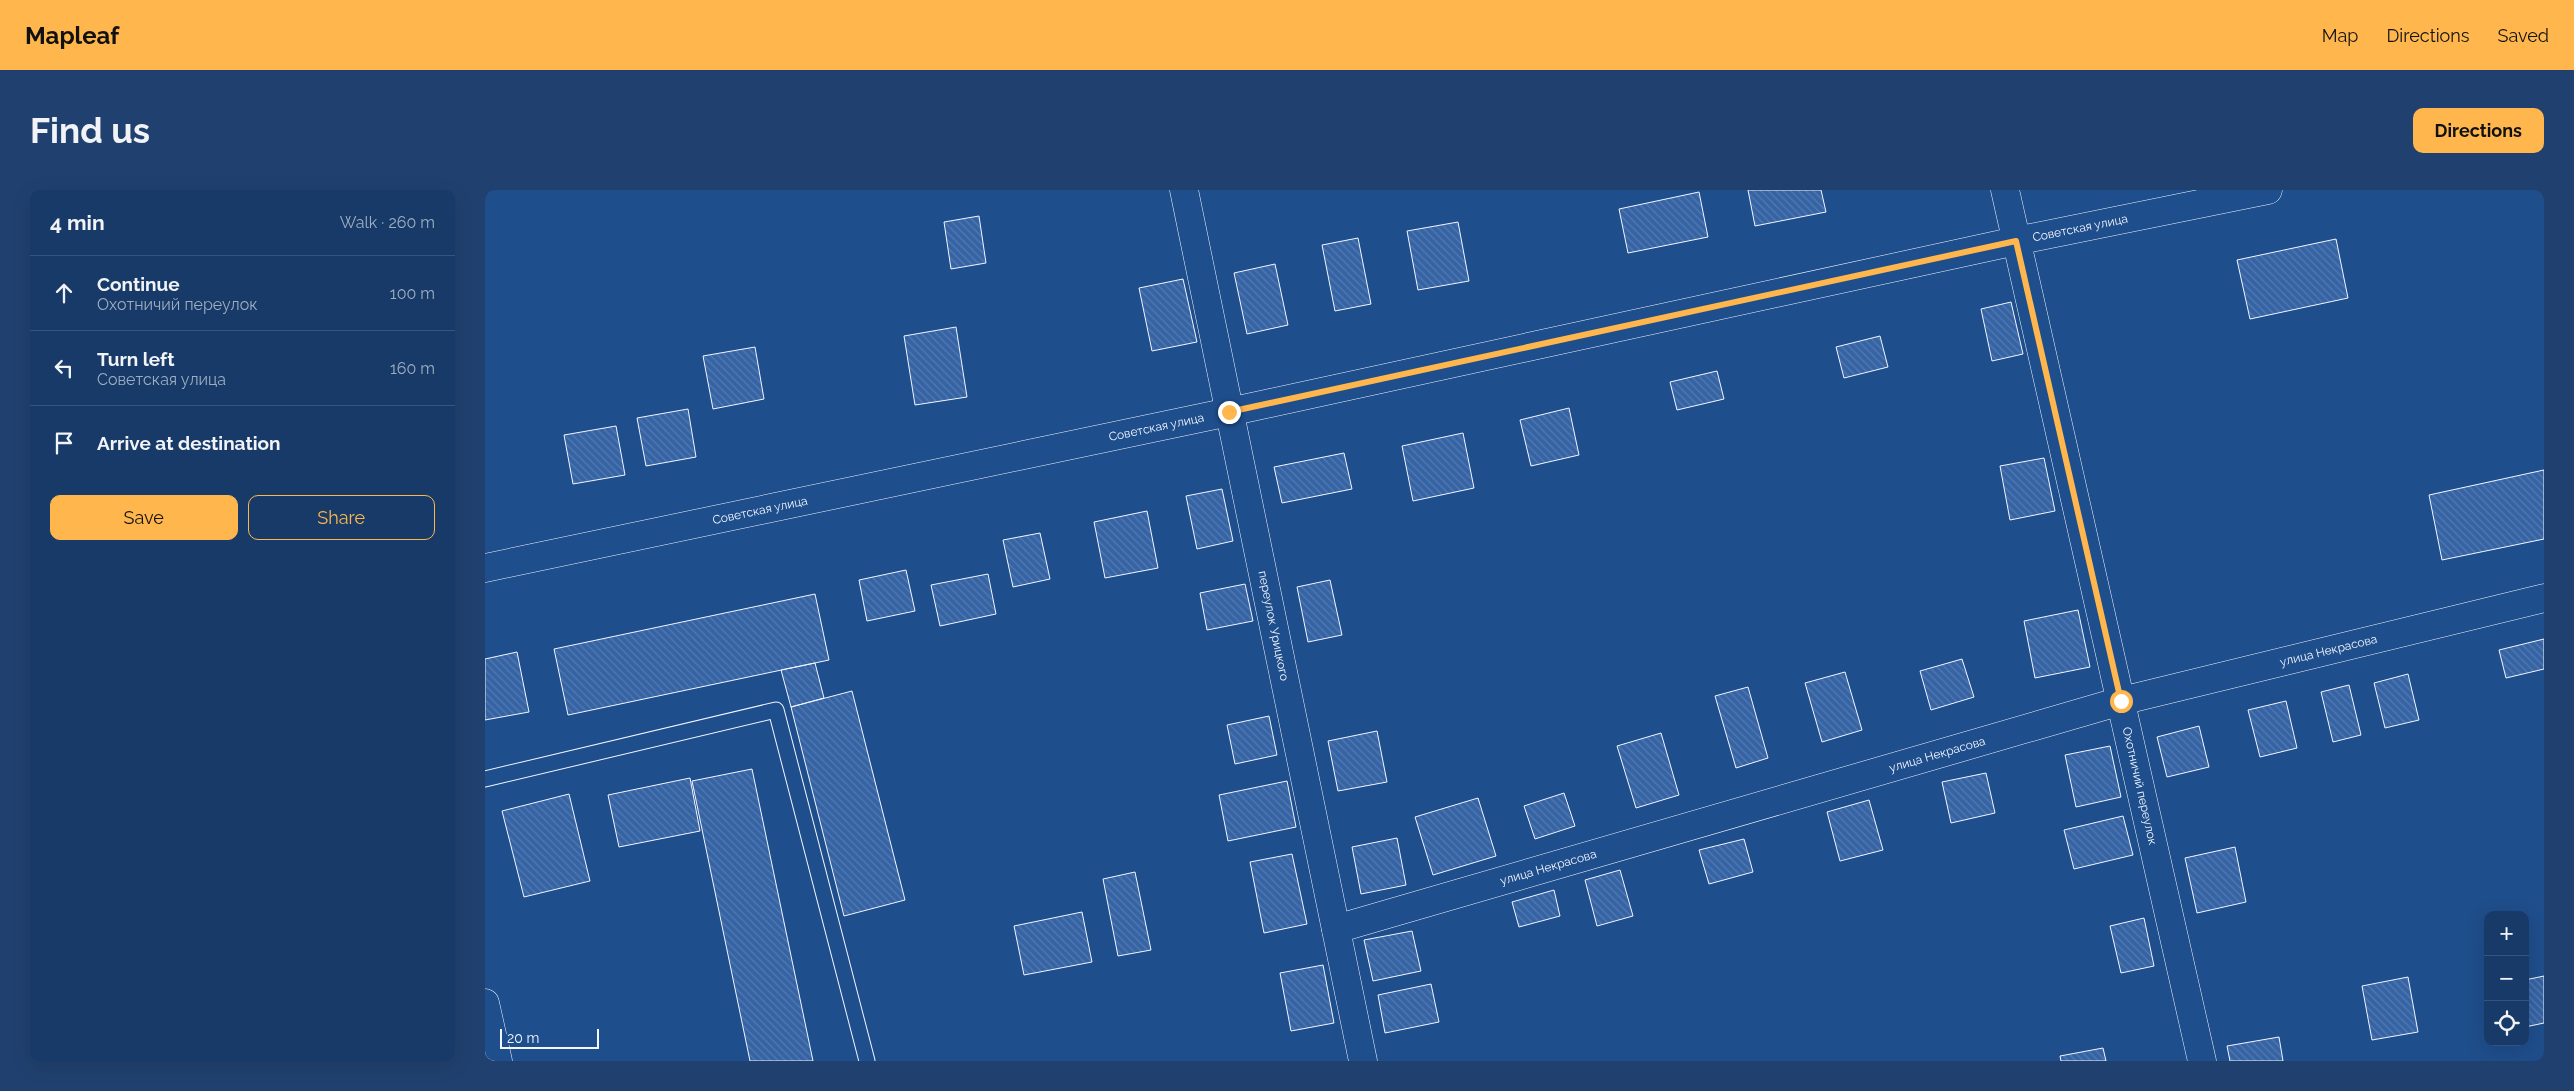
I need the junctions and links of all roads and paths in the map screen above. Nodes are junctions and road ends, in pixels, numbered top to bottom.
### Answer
1 (1184, 190) edge
2 (2005, 190) edge
3 (2268, 190) edge
4 (2016, 241) junction
5 (1229, 412) junction
6 (485, 568) edge
7 (2544, 598) edge
8 (2121, 701) junction
9 (485, 779) edge
10 (1336, 929) junction
11 (485, 1003) edge
12 (489, 1035) edge
13 (498, 1061) edge
14 (867, 1061) edge
15 (1363, 1061) edge
16 (2202, 1061) edge

1 - 5 street, переулок Урицкого
2 - 4 street, Охотничий переулок
3 - 4 street, Советская улица
4 - 5 street, Советская улица
4 - 8 street, Охотничий переулок
5 - 6 street, Советская улица
5 - 10 street, переулок Урицкого
7 - 8 street, улица Некрасова
8 - 10 street, улица Некрасова
8 - 16 street, Охотничий переулок
9 - 14 lane
10 - 15 street, переулок Урицкого
11 - 12 street
12 - 13 street

